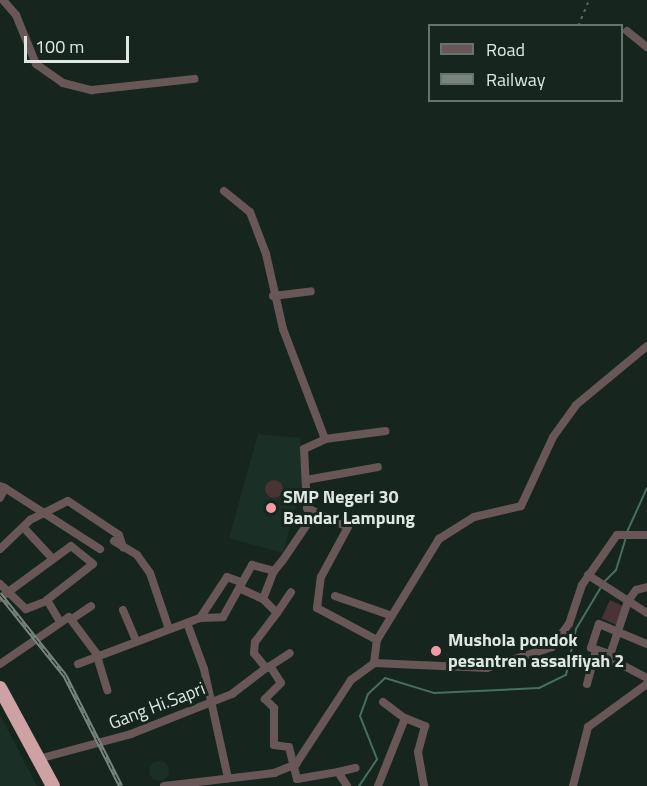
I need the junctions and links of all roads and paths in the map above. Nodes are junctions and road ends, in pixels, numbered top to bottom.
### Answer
1 (3, 0) edge
2 (589, 0) edge
3 (579, 24) edge
4 (627, 31) dead end
5 (647, 47) edge
6 (194, 79) dead end
7 (224, 190) dead end
8 (311, 291) dead end
9 (273, 296) junction
10 (647, 346) edge
11 (386, 431) dead end
12 (325, 439) junction
13 (378, 466) dead end
14 (306, 480) junction
15 (3, 487) edge
16 (0, 498) edge
17 (307, 508) junction
18 (48, 512) junction
19 (24, 528) junction
20 (647, 535) edge
21 (114, 541) dead end
22 (123, 547) junction
23 (0, 549) edge
24 (100, 549) dead end
25 (52, 558) junction
26 (274, 571) junction
27 (591, 578) junction
28 (0, 584) edge
29 (240, 585) junction
30 (647, 587) edge
31 (9, 591) junction
32 (291, 592) dead end
33 (335, 596) dead end
34 (0, 598) edge
35 (263, 599) junction
36 (47, 601) junction
37 (628, 602) junction
38 (91, 606) dead end
39 (123, 610) dead end
40 (277, 613) junction
41 (647, 613) edge
42 (392, 616) junction
43 (200, 618) junction
44 (72, 619) junction
45 (59, 620) junction
46 (187, 623) junction
47 (169, 629) junction
48 (617, 631) junction
49 (377, 640) junction
50 (136, 641) junction
51 (647, 644) edge
52 (596, 650) junction
53 (290, 653) dead end
54 (96, 654) junction
55 (610, 654) junction
56 (374, 663) junction
57 (0, 664) edge
58 (78, 664) dead end
59 (268, 667) junction
60 (647, 678) edge
61 (587, 684) dead end
62 (647, 684) edge
63 (0, 688) edge
64 (106, 690) dead end
65 (212, 701) junction
66 (383, 702) dead end
67 (404, 718) junction
68 (42, 758) junction
69 (292, 767) junction
70 (356, 768) dead end
71 (338, 772) junction
72 (228, 778) junction
73 (297, 783) edge
74 (53, 786) edge
75 (164, 786) edge
76 (347, 786) edge
77 (378, 786) edge
78 (424, 786) edge
79 (573, 786) edge

1 - 6 street
2 - 3 path
4 - 5 street
7 - 9 street
8 - 9 street
9 - 12 street
10 - 42 street
11 - 12 street
12 - 14 street
13 - 14 street
14 - 17 street
15 - 16 street
15 - 18 street
17 - 26 street
17 - 49 street
18 - 19 street
18 - 22 street
18 - 24 street
19 - 23 street
19 - 25 street
20 - 27 street
21 - 22 street
22 - 47 street
25 - 31 street
25 - 36 street
26 - 29 street
26 - 35 street
27 - 37 street
27 - 56 street
28 - 31 street
29 - 35 street
29 - 43 street
29 - 43 street
30 - 37 street
31 - 34 street
31 - 36 street
32 - 40 street
33 - 42 street
35 - 40 street
36 - 45 street
37 - 41 street
37 - 48 street
38 - 44 street
39 - 50 street
40 - 59 street
42 - 49 street
43 - 46 street
44 - 45 street
44 - 54 street
45 - 57 street
46 - 47 street
46 - 65 street
47 - 50 street
48 - 51 street
48 - 52 street
48 - 55 street
49 - 56 street
50 - 54 street
52 - 55 street
52 - 61 street
53 - 59 street, Gang Hi.Sapri
54 - 58 street
54 - 64 street
55 - 60 street
56 - 69 street
59 - 65 street, Gang Hi.Sapri
59 - 69 street
62 - 79 street
63 - 68 highway
65 - 68 street, Gang Hi.Sapri
65 - 72 street
66 - 67 street
67 - 77 street
67 - 78 street
68 - 74 highway
69 - 72 street
69 - 73 street
70 - 71 street
71 - 73 street
71 - 76 street
72 - 75 street

